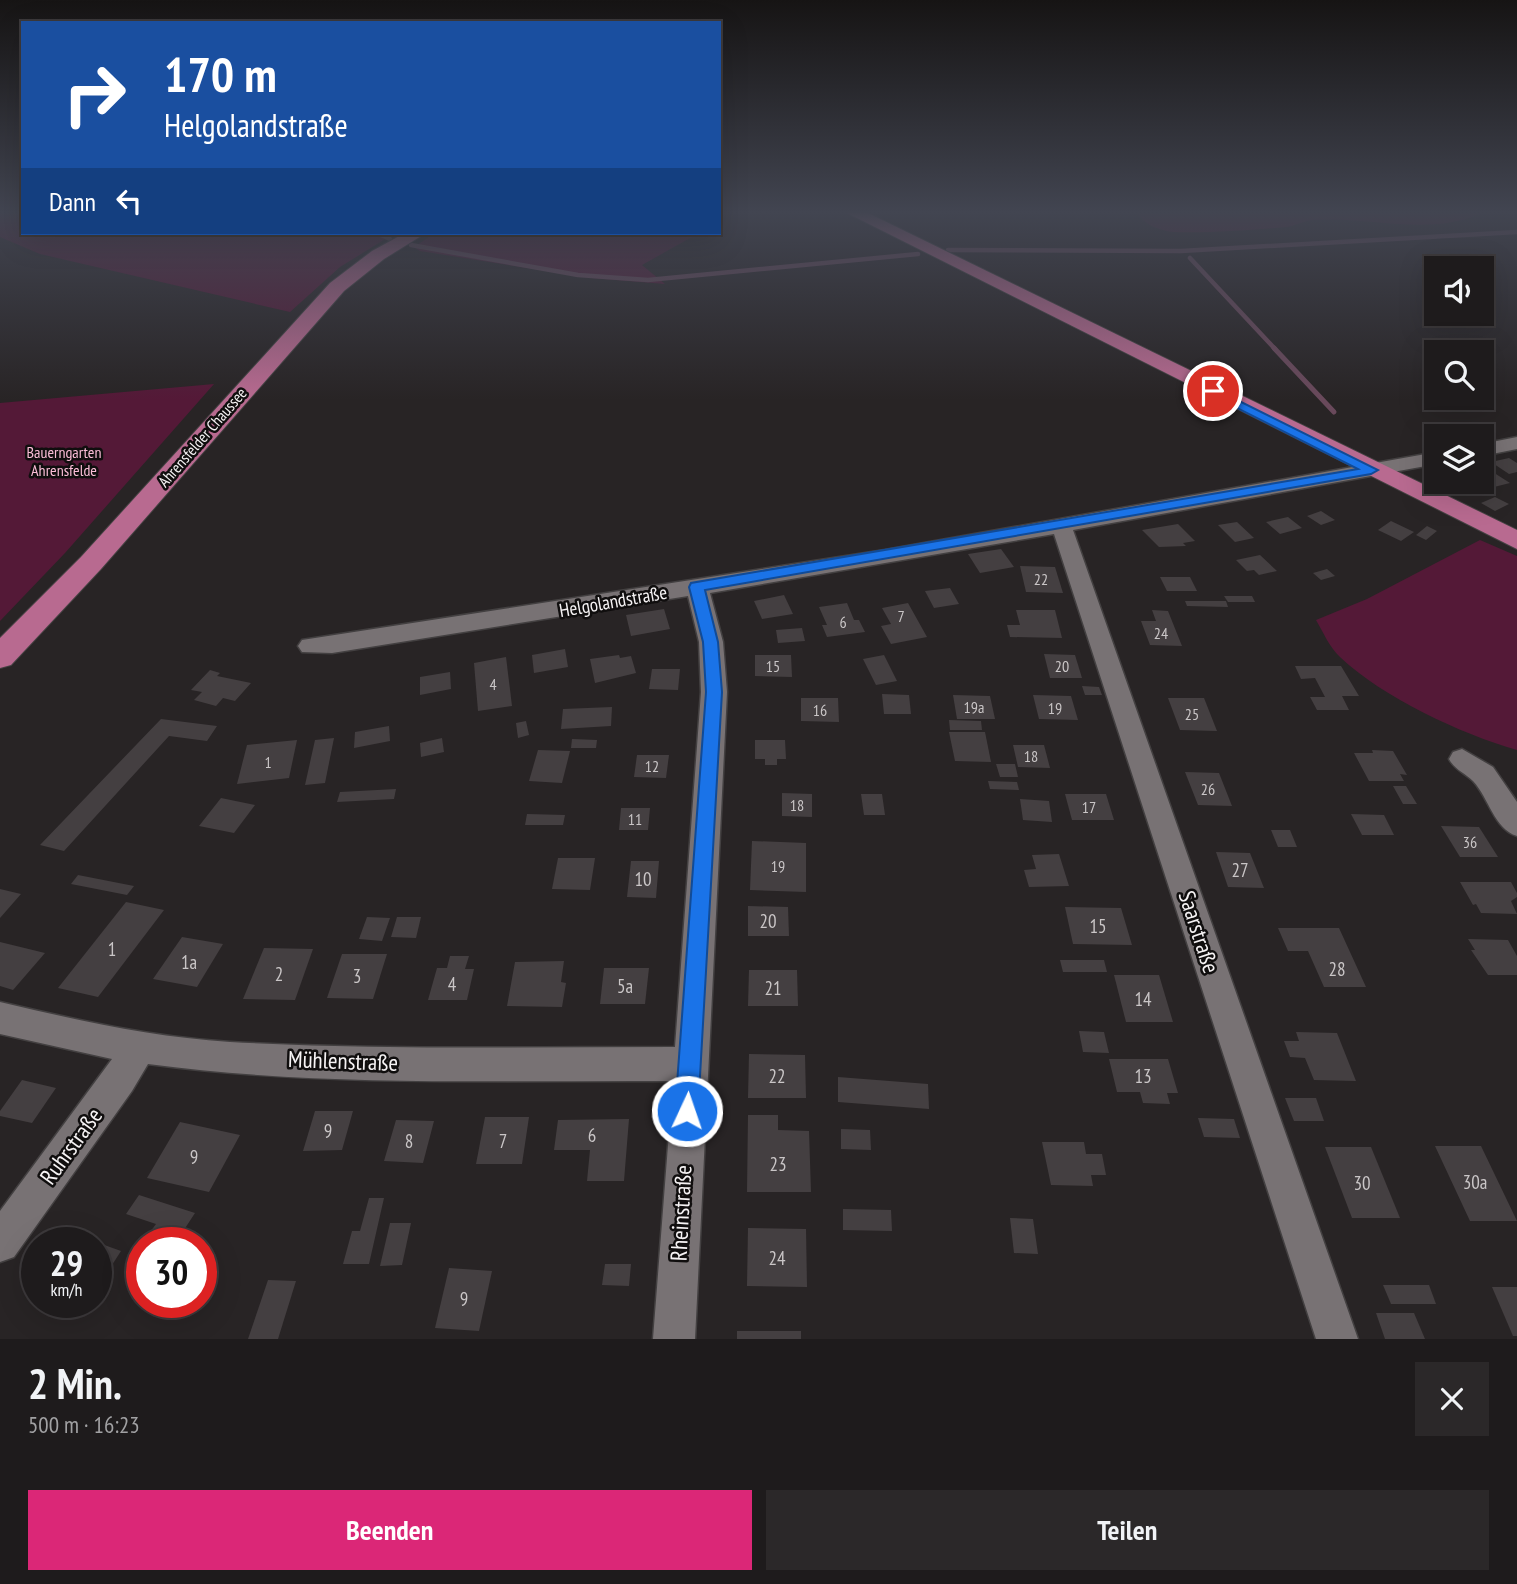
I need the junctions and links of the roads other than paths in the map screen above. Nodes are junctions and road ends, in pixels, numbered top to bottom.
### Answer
1 (352, 275) edge
2 (980, 275) edge
3 (1517, 443) edge
4 (1494, 448) edge
5 (1424, 460) edge
6 (1371, 470) junction
7 (1059, 526) junction
8 (1517, 541) edge
9 (696, 587) junction
10 (310, 646) dead end
11 (0, 657) edge
12 (1462, 759) dead end
13 (1517, 825) edge
14 (0, 1018) edge
15 (139, 1047) junction
16 (689, 1064) junction
17 (0, 1243) edge
18 (674, 1339) edge
19 (1337, 1339) edge

1 - 11 main road, Ahrensfelder Chaussee
2 - 6 main road
3 - 4 street
5 - 6 street, Helgolandstraße
6 - 7 street, Helgolandstraße
6 - 8 main road
7 - 9 street, Helgolandstraße
7 - 19 street, Saarstraße
9 - 10 street, Helgolandstraße
9 - 16 street, Rheinstraße
12 - 13 street
14 - 15 street, Mühlenstraße
15 - 16 street, Mühlenstraße
15 - 17 street, Ruhrstraße
16 - 18 street, Rheinstraße

